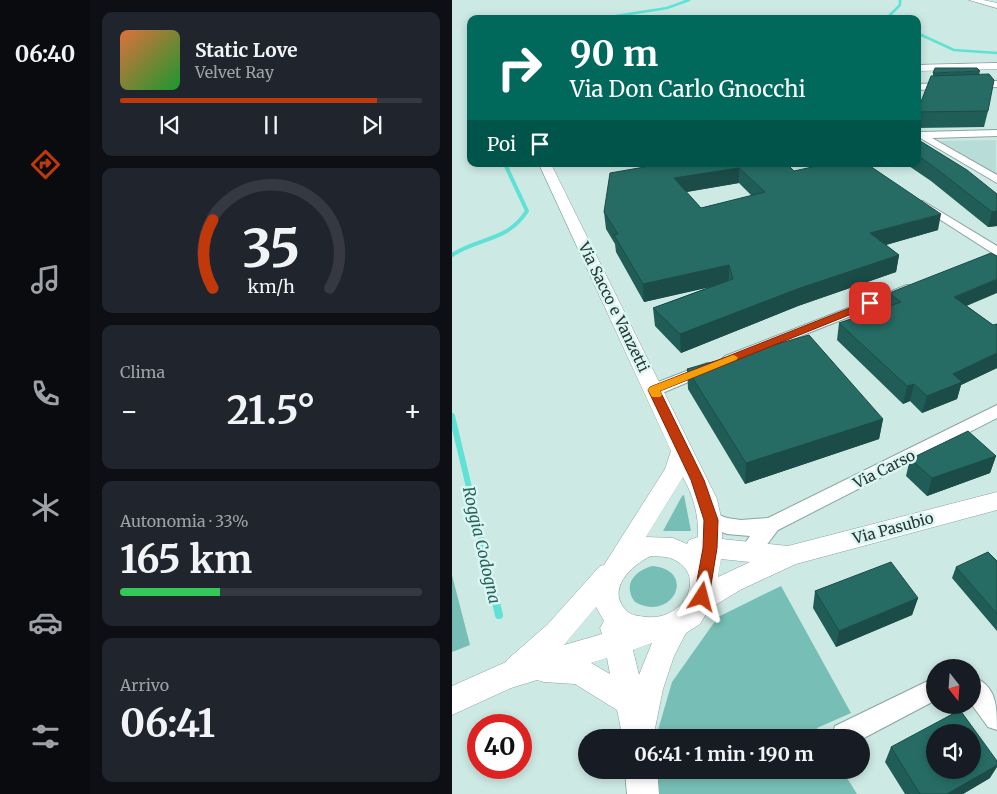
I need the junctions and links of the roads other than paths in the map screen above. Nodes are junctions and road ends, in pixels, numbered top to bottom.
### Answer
1 (973, 0) edge
2 (996, 6) edge
3 (996, 66) edge
4 (921, 68) edge
5 (996, 84) edge
6 (921, 87) edge
7 (996, 133) edge
8 (921, 135) edge
9 (921, 136) edge
10 (546, 167) edge
11 (996, 180) edge
12 (913, 197) edge
13 (996, 253) edge
14 (978, 261) edge
15 (922, 283) edge
16 (654, 390) junction
17 (996, 411) edge
18 (682, 451) junction
19 (996, 501) edge
20 (711, 520) junction
21 (771, 525) junction
22 (659, 546) junction
23 (710, 548) junction
24 (750, 550) junction
25 (791, 554) junction
26 (613, 569) junction
27 (702, 593) junction
28 (608, 604) junction
29 (667, 628) junction
30 (617, 641) junction
31 (517, 673) junction
32 (926, 693) edge
33 (981, 699) edge
34 (629, 701) junction
35 (452, 702) edge
36 (996, 718) edge
37 (637, 729) edge
38 (641, 729) edge
39 (854, 729) edge
40 (642, 779) edge
41 (643, 794) edge

1 - 2 street
3 - 4 street
5 - 6 street
7 - 8 street
9 - 11 street
10 - 16 street, Via Sacco e Vanzetti
12 - 13 street
13 - 14 street
15 - 16 street
16 - 18 street, Via Sacco e Vanzetti
17 - 21 street, Via Carso
18 - 20 street, Via Sacco e Vanzetti
18 - 26 street
19 - 25 street, Via Pasubio
20 - 21 street, Via Carso
20 - 23 street, Via Sacco e Vanzetti
21 - 24 street, Via Carso
22 - 23 street, Via Pasubio
22 - 26 street
22 - 27 street
23 - 24 street, Via Pasubio
23 - 27 street, Via Sacco e Vanzetti
24 - 25 street, Via Pasubio
25 - 27 street, Via Pasubio
26 - 28 street
26 - 31 street
27 - 29 street
28 - 29 street
28 - 30 street
29 - 30 street
29 - 38 street
30 - 31 street
30 - 34 street
31 - 34 street
31 - 35 street
32 - 39 street
33 - 36 street
34 - 37 street
40 - 41 street

